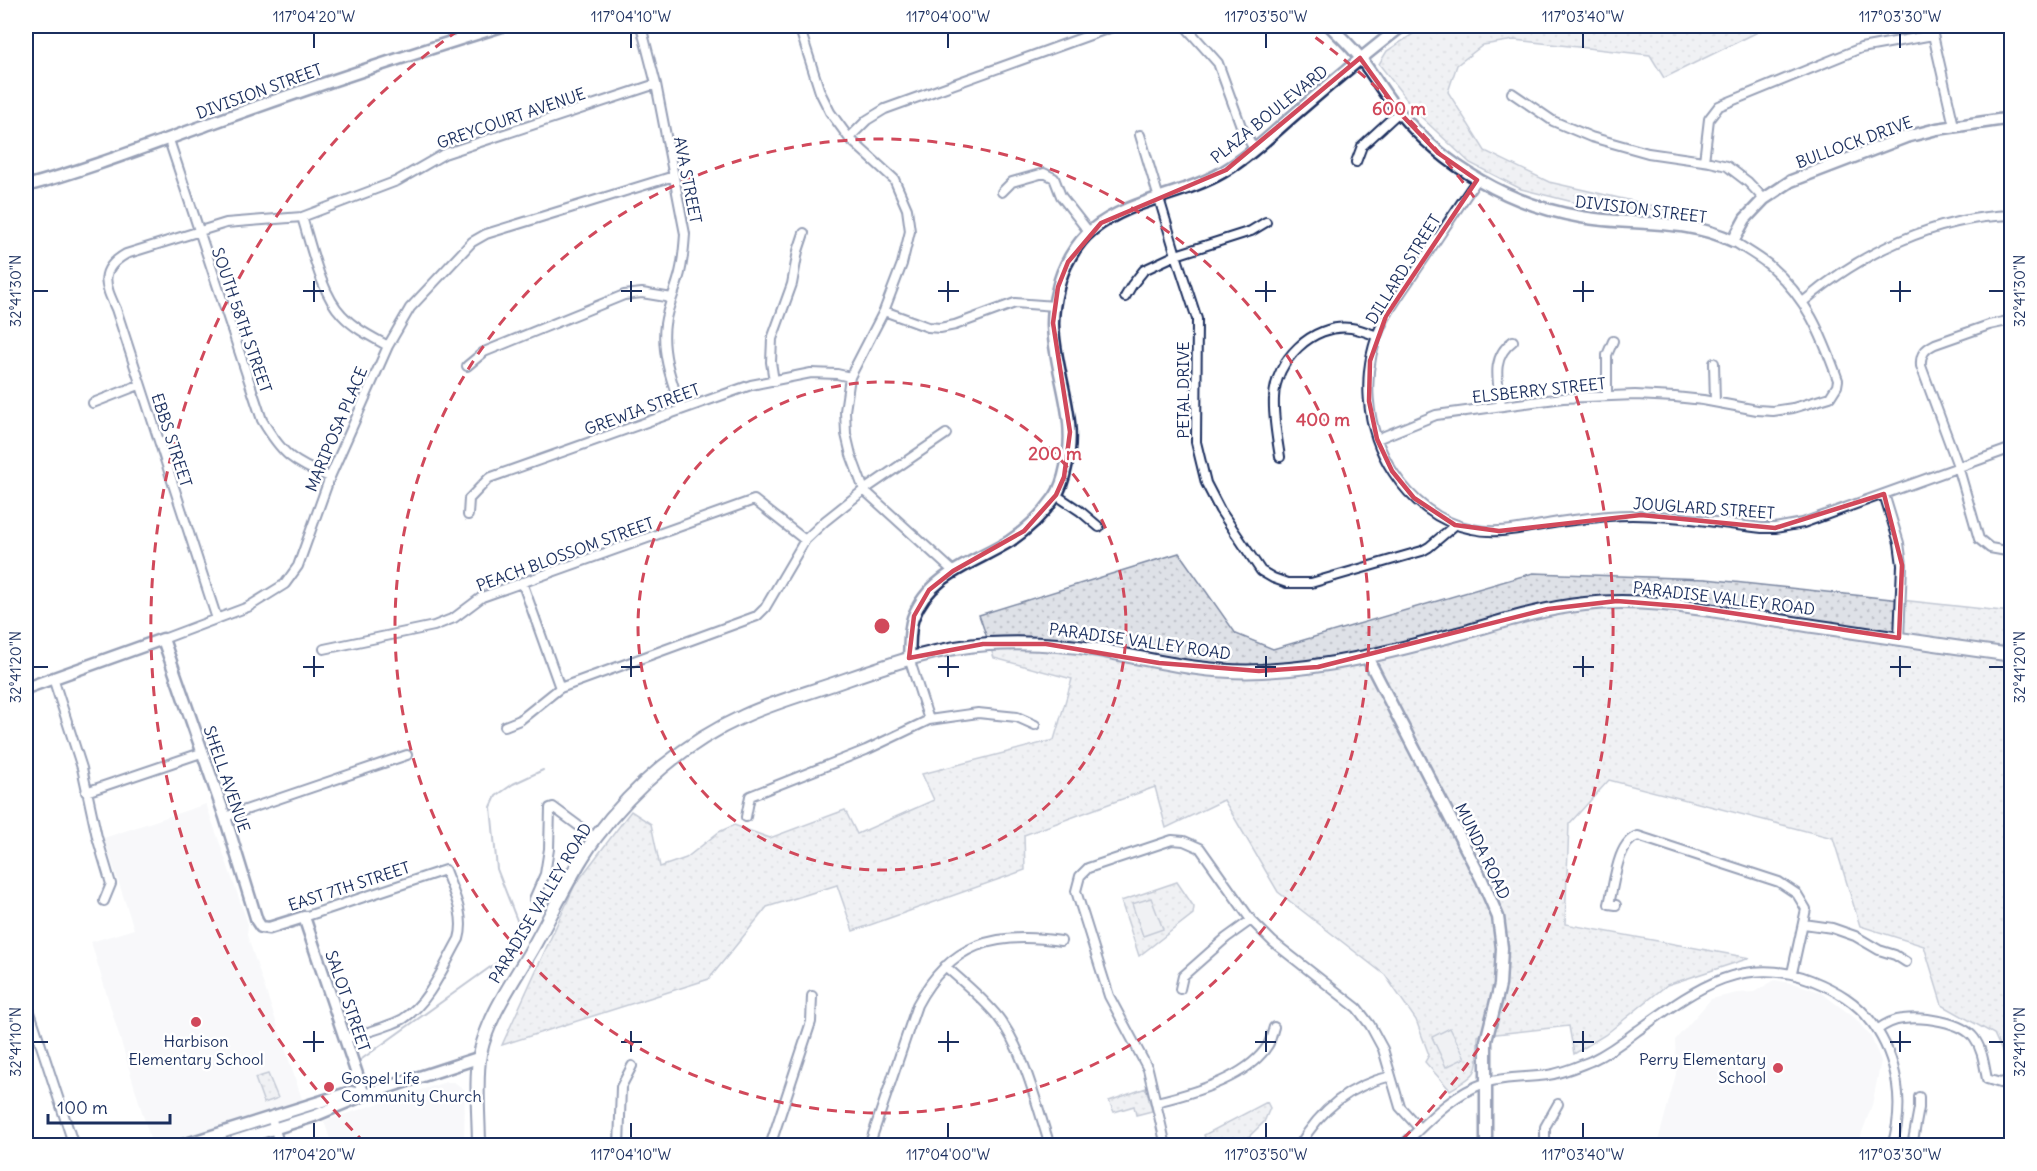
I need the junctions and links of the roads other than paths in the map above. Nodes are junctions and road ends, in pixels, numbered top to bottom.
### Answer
1 (502, 26) edge
2 (641, 26) edge
3 (799, 26) edge
4 (1115, 26) edge
5 (1185, 26) edge
6 (1330, 26) edge
7 (1402, 26) edge
8 (1931, 26) edge
9 (1933, 35) junction
10 (1360, 58) junction
11 (656, 84) junction
12 (1512, 93) dead end
13 (1399, 112) junction
14 (2012, 118) edge
15 (1954, 126) junction
16 (1140, 135) dead end
17 (849, 138) junction
18 (169, 140) junction
19 (1254, 149) junction
20 (1704, 161) junction
21 (1356, 162) dead end
22 (674, 176) junction
23 (1477, 180) junction
24 (26, 186) edge
25 (1002, 192) dead end
26 (1159, 198) junction
27 (1764, 199) junction
28 (2012, 215) edge
29 (302, 217) junction
30 (1266, 222) dead end
31 (198, 232) junction
32 (1089, 232) junction
33 (804, 233) dead end
34 (1733, 241) junction
35 (1176, 255) junction
36 (108, 270) joint
37 (1125, 297) dead end
38 (672, 298) junction
39 (1804, 301) junction
40 (1055, 306) junction
41 (884, 310) junction
42 (2012, 320) edge
43 (1377, 336) junction
44 (1513, 341) dead end
45 (1613, 341) dead end
46 (388, 346) junction
47 (1714, 363) dead end
48 (467, 366) dead end
49 (850, 377) junction
50 (1838, 380) joint
51 (774, 381) junction
52 (140, 385) junction
53 (1607, 396) junction
54 (1715, 402) junction
55 (93, 403) dead end
56 (1501, 406) junction
57 (681, 409) junction
58 (946, 434) dead end
59 (1377, 439) junction
60 (2012, 448) edge
61 (1280, 457) dead end
62 (1958, 466) junction
63 (330, 477) junction
64 (864, 490) junction
65 (1884, 494) junction
66 (1056, 495) junction
67 (468, 515) dead end
68 (1455, 525) junction
69 (1099, 527) dead end
70 (805, 540) junction
71 (2012, 552) edge
72 (953, 571) junction
73 (522, 582) junction
74 (217, 619) junction
75 (1899, 638) junction
76 (164, 639) junction
77 (324, 649) dead end
78 (2012, 656) edge
79 (1367, 657) junction
80 (909, 658) junction
81 (53, 678) junction
82 (26, 688) edge
83 (560, 688) junction
84 (929, 720) junction
85 (1035, 725) dead end
86 (505, 726) dead end
87 (201, 753) junction
88 (407, 755) dead end
89 (86, 792) junction
90 (225, 817) junction
91 (746, 817) dead end
92 (595, 838) junction
93 (534, 899) dead end
94 (104, 901) dead end
95 (1616, 905) dead end
96 (303, 917) junction
97 (1251, 920) junction
98 (1804, 924) junction
99 (261, 927) joint
100 (1061, 941) dead end
101 (1906, 962) dead end
102 (945, 966) junction
103 (1792, 973) junction
104 (1180, 989) dead end
105 (812, 996) dead end
106 (26, 1000) edge
107 (1274, 1027) dead end
108 (1877, 1030) junction
109 (345, 1039) junction
110 (478, 1059) junction
111 (632, 1066) dead end
112 (1391, 1076) junction
113 (2012, 1080) edge
114 (1486, 1083) junction
115 (363, 1095) junction
116 (1919, 1097) dead end
117 (1156, 1102) junction
118 (1558, 1104) dead end
119 (271, 1117) junction
120 (275, 1128) junction
121 (1419, 1128) junction
122 (74, 1146) edge
123 (180, 1146) edge
124 (219, 1146) edge
125 (280, 1146) edge
126 (479, 1146) edge
127 (619, 1146) edge
128 (770, 1146) edge
129 (869, 1146) edge
130 (1050, 1146) edge
131 (1166, 1146) edge
132 (1299, 1146) edge
133 (1402, 1146) edge
134 (1486, 1146) edge
135 (1545, 1146) edge
136 (1892, 1146) edge
137 (1912, 1146) edge

1 - 18 street, DIVISION STREET
2 - 11 street, AVA STREET
3 - 17 street
4 - 17 street
5 - 19 street
6 - 10 street, DIVISION STREET
7 - 10 street, PLAZA BOULEVARD
8 - 9 street
9 - 15 street
9 - 20 street
10 - 13 street, DIVISION STREET
10 - 19 street, PLAZA BOULEVARD
11 - 22 street, AVA STREET
11 - 29 street, GREYCOURT AVENUE
12 - 20 street
13 - 21 street
13 - 23 street, DIVISION STREET
14 - 15 street, BULLOCK DRIVE
15 - 27 street, BULLOCK DRIVE
16 - 26 street, PETAL DRIVE
17 - 41 street
18 - 24 street, DIVISION STREET
18 - 31 street, SOUTH 58TH STREET
19 - 26 street, PLAZA BOULEVARD
20 - 27 street
22 - 38 street, AVA STREET
22 - 46 street, MARIPOSA PLACE
23 - 34 street, DIVISION STREET
23 - 43 street, DILLARD STREET
25 - 32 street
26 - 32 street, PLAZA BOULEVARD
26 - 35 street, PETAL DRIVE
27 - 34 street, BULLOCK DRIVE
28 - 39 street
29 - 31 street, GREYCOURT AVENUE
29 - 46 street
30 - 35 street
31 - 36 street, GREYCOURT AVENUE
31 - 63 street, SOUTH 58TH STREET
32 - 40 street, PLAZA BOULEVARD
33 - 51 street
34 - 39 street, DIVISION STREET
35 - 37 street
35 - 68 street, PETAL DRIVE
36 - 52 street, EBBS STREET
38 - 48 street
38 - 57 street, AVA STREET
39 - 50 street, DIVISION STREET
40 - 41 street
40 - 66 street, PLAZA BOULEVARD
41 - 49 street
42 - 62 street
43 - 59 street, DILLARD STREET
43 - 61 street
44 - 56 street
45 - 53 street
46 - 63 street, MARIPOSA PLACE
47 - 54 street
49 - 51 street, GREWIA STREET
49 - 64 street
50 - 54 street, ELSBERRY STREET
51 - 57 street, GREWIA STREET
52 - 55 street
52 - 74 street, EBBS STREET
53 - 54 street, ELSBERRY STREET
53 - 56 street, ELSBERRY STREET
56 - 59 street, ELSBERRY STREET
57 - 67 street, GREWIA STREET
58 - 64 street
59 - 68 street, DILLARD STREET
60 - 62 street, JOUGLARD STREET
62 - 65 street, JOUGLARD STREET
62 - 71 street
63 - 74 street, MARIPOSA PLACE
64 - 70 street
64 - 72 street
65 - 68 street, JOUGLARD STREET
65 - 75 street
66 - 69 street
66 - 72 street
70 - 73 street, PEACH BLOSSOM STREET
70 - 83 street
72 - 80 street
73 - 77 street, PEACH BLOSSOM STREET
73 - 83 street
74 - 76 street, MARIPOSA PLACE
75 - 78 main road, PARADISE VALLEY ROAD
75 - 79 main road, PARADISE VALLEY ROAD
76 - 81 street, MARIPOSA PLACE
76 - 87 street, SHELL AVENUE
79 - 80 main road, PARADISE VALLEY ROAD
79 - 114 street, MUNDA ROAD
80 - 84 street
80 - 92 main road, PARADISE VALLEY ROAD
81 - 82 street, MARIPOSA PLACE
81 - 89 street
83 - 86 street
84 - 85 street
84 - 91 street
87 - 89 street
87 - 90 street, SHELL AVENUE
88 - 90 street
89 - 94 street
90 - 99 street, SHELL AVENUE
92 - 93 street
92 - 110 main road, PARADISE VALLEY ROAD
95 - 98 street
96 - 99 street, EAST 7TH STREET
96 - 109 street, SALOT STREET
96 - 109 street, EAST 7TH STREET
97 - 104 street
97 - 112 street
97 - 117 street
98 - 101 street
98 - 103 street
100 - 102 street
102 - 129 street
102 - 130 street
103 - 108 street
103 - 114 street
105 - 128 street
106 - 122 street
107 - 117 street
108 - 113 street
108 - 136 street
109 - 115 street, SALOT STREET
110 - 115 street
110 - 126 main road
111 - 127 street
112 - 121 street
112 - 132 street
114 - 121 street
114 - 134 street, MUNDA ROAD
115 - 119 street
115 - 120 street
116 - 137 street
117 - 131 street
118 - 135 street
119 - 120 street
119 - 123 street
120 - 124 street
120 - 125 street
121 - 133 street

